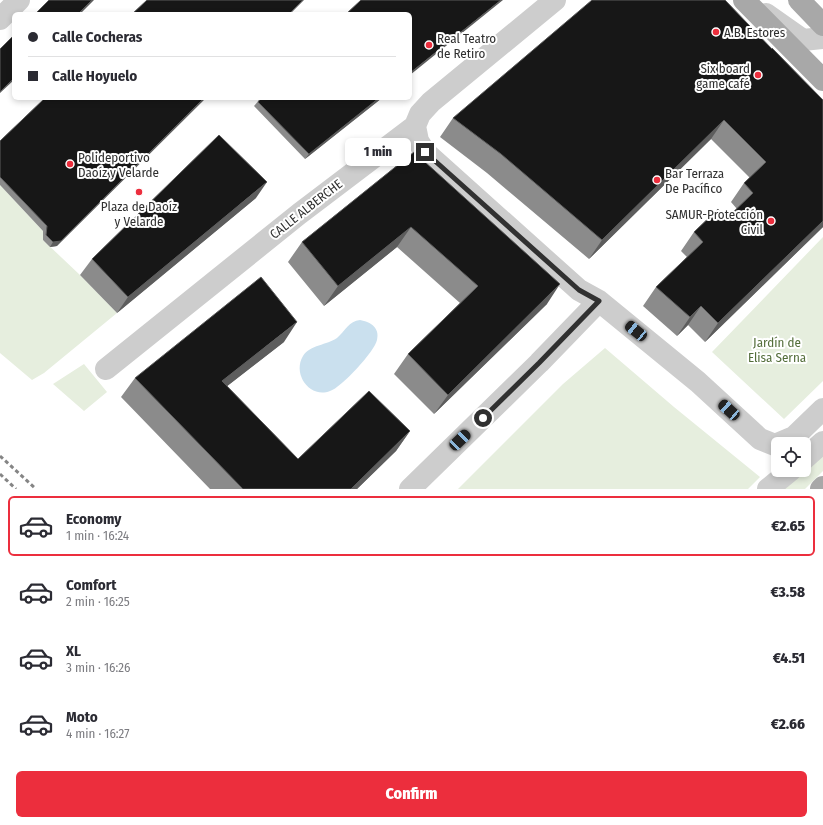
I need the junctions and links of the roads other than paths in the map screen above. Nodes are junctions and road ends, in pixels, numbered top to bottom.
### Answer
1 (19, 0) edge
2 (555, 0) edge
3 (744, 0) edge
4 (748, 0) edge
5 (799, 0) edge
6 (0, 19) edge
7 (823, 25) edge
8 (823, 38) edge
9 (823, 80) edge
10 (415, 126) junction
11 (599, 301) junction
12 (106, 369) dead end
13 (823, 409) edge
14 (823, 442) edge
15 (811, 453) edge
16 (783, 477) edge
17 (823, 487) edge
18 (410, 489) edge
19 (768, 489) edge
20 (821, 489) edge

1 - 6 street
2 - 10 street, CALLE ALBERCHE
3 - 9 main road
4 - 8 street
5 - 7 main road
10 - 11 street
10 - 12 street, CALLE ALBERCHE
11 - 13 street
11 - 18 street
14 - 15 street
16 - 19 street
17 - 20 main road

